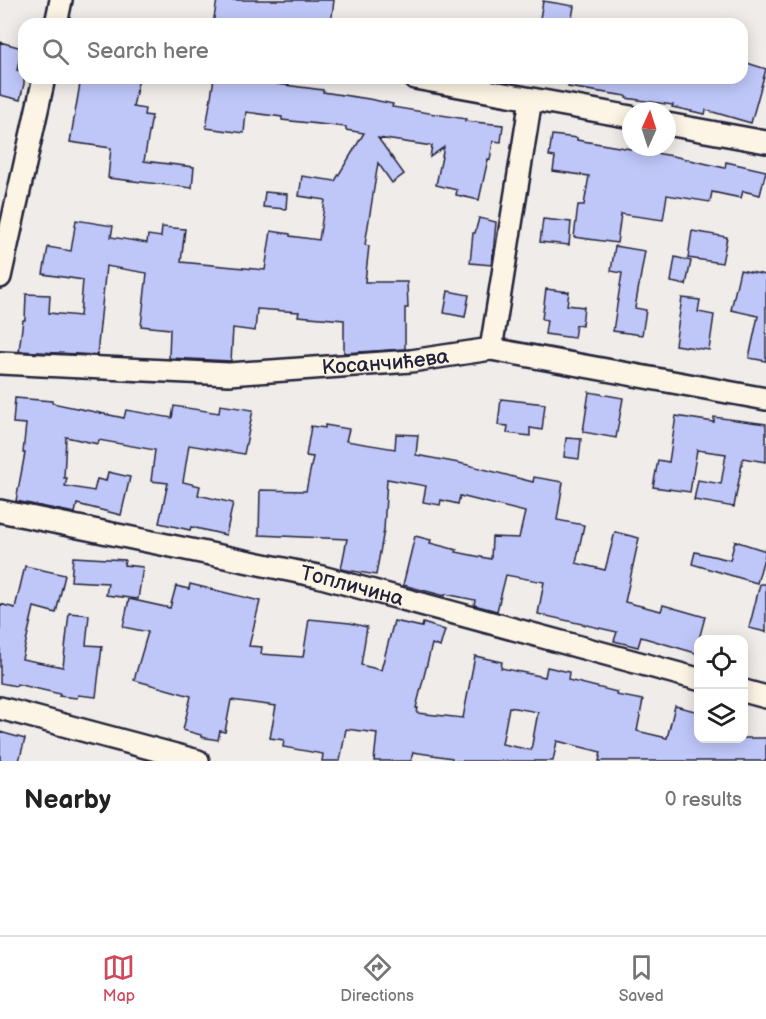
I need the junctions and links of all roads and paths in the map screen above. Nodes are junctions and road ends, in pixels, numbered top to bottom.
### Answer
1 (61, 0) edge
2 (57, 18) edge
3 (42, 84) edge
4 (448, 84) edge
5 (531, 99) junction
6 (622, 115) edge
7 (676, 126) edge
8 (766, 142) edge
9 (10, 187) edge
10 (0, 277) edge
11 (491, 349) junction
12 (0, 363) edge
13 (766, 399) edge
14 (0, 511) edge
15 (694, 678) edge
16 (748, 692) edge
17 (766, 697) edge
18 (0, 708) edge
19 (198, 761) edge

1 - 2 street
3 - 9 street
4 - 5 street
5 - 6 street
5 - 11 street
7 - 8 street
9 - 10 street
11 - 12 street, Косанчићева
11 - 13 street, Косанчићева
14 - 15 street, Топличина
16 - 17 street
18 - 19 street

